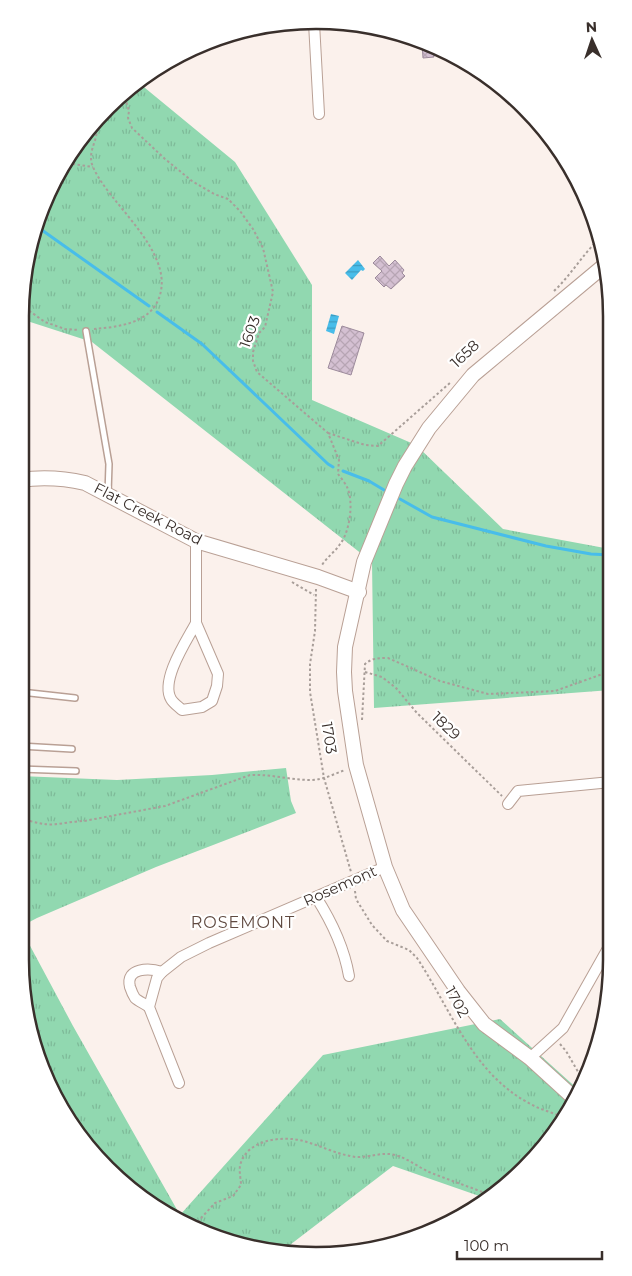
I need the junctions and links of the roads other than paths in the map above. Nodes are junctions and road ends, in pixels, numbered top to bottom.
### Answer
1 (314, 29) edge
2 (319, 114) dead end
3 (599, 269) edge
4 (87, 330) road end
5 (29, 479) edge
6 (108, 494) junction
7 (196, 541) junction
8 (359, 592) junction
9 (196, 623) junction
10 (29, 693) edge
11 (75, 698) dead end
12 (29, 747) edge
13 (72, 749) dead end
14 (29, 769) edge
15 (76, 771) dead end
16 (603, 783) edge
17 (508, 804) road end
18 (385, 867) junction
19 (316, 897) junction
20 (603, 957) edge
21 (162, 972) junction
22 (349, 976) dead end
23 (149, 1007) junction
24 (530, 1058) junction
25 (179, 1084) dead end
26 (570, 1094) edge

1 - 2 street
3 - 8 street
4 - 6 lane
5 - 6 street, Flat Creek Road
6 - 7 street, Flat Creek Road
7 - 8 street, Flat Creek Road
7 - 9 street
8 - 18 street
9 - 9 street
10 - 11 lane
12 - 13 lane
14 - 15 lane
16 - 17 street
18 - 19 street, Rosemont
18 - 24 street
19 - 21 street, Rosemont
19 - 22 street
20 - 24 street
21 - 23 street, Rosemont
21 - 23 street
23 - 25 street
24 - 26 street

